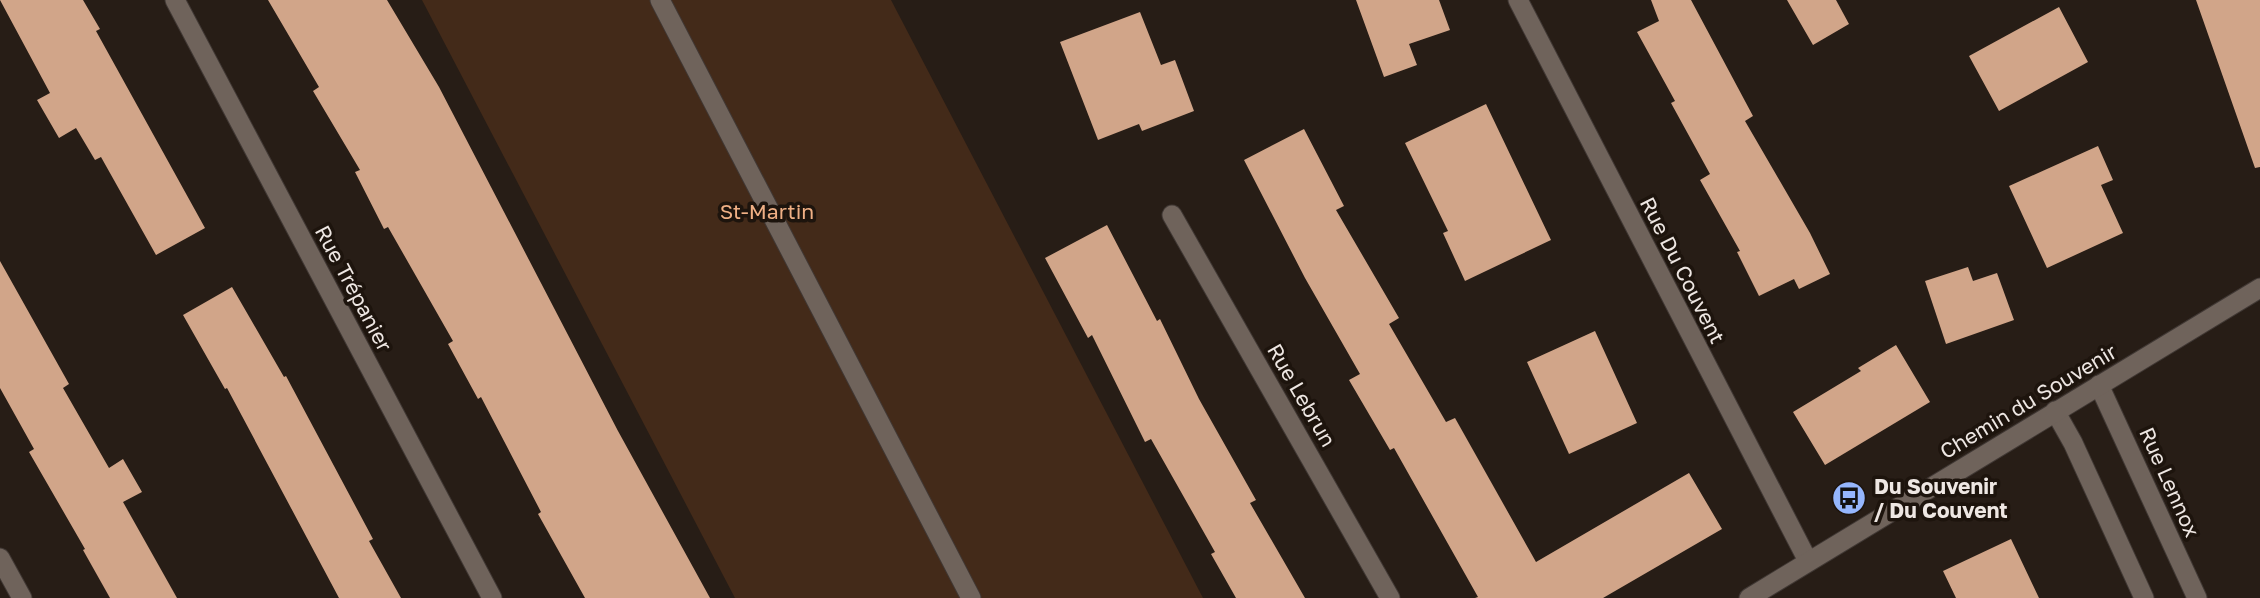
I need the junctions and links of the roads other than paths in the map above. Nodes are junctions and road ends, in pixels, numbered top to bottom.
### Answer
1 (175, 0) edge
2 (660, 0) edge
3 (1518, 0) edge
4 (1172, 215) dead end
5 (2260, 288) edge
6 (2099, 385) junction
7 (2055, 411) junction
8 (0, 558) edge
9 (1808, 561) junction
10 (22, 598) edge
11 (492, 598) edge
12 (971, 598) edge
13 (1391, 598) edge
14 (1749, 598) edge
15 (2144, 598) edge
16 (2197, 598) edge

1 - 11 street, Rue Trépanier
2 - 12 street
3 - 9 street, Rue Du Couvent
4 - 13 street, Rue Lebrun
5 - 6 street, Chemin du Souvenir
6 - 7 street, Chemin du Souvenir
6 - 16 street, Rue Lennox
7 - 9 street, Chemin du Souvenir
7 - 15 street
8 - 10 street
9 - 14 street, Chemin du Souvenir

